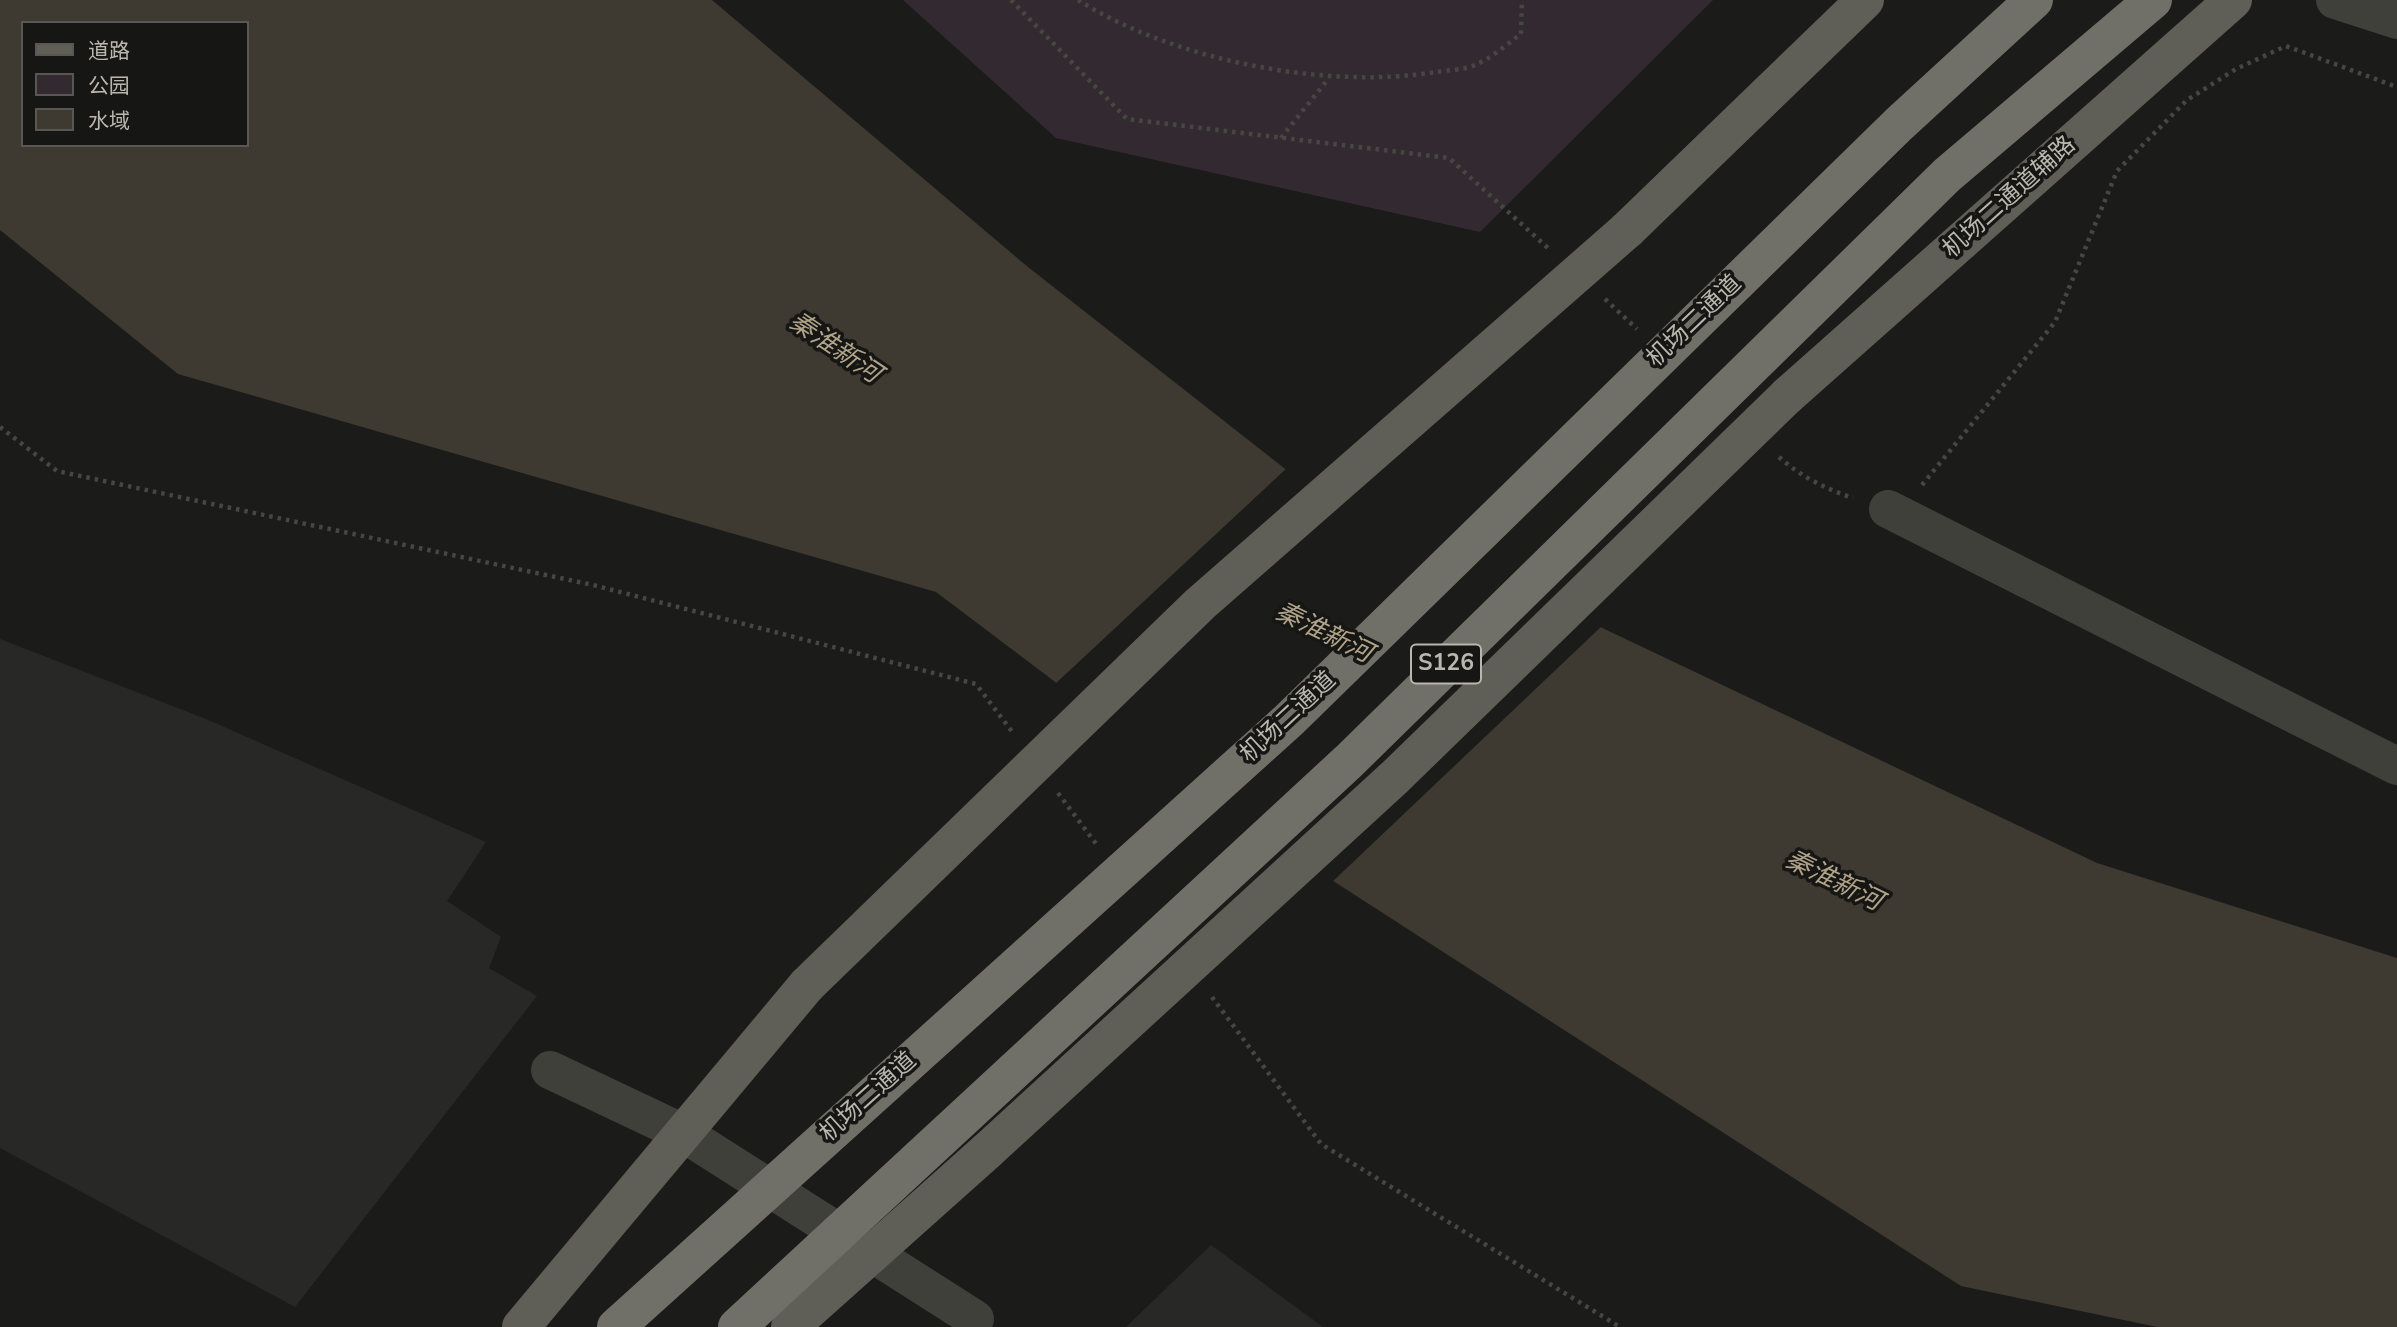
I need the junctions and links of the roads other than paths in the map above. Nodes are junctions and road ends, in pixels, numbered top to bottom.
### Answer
1 (1865, 0) edge
2 (2034, 0) edge
3 (2153, 0) edge
4 (2233, 0) edge
5 (2334, 0) edge
6 (2397, 20) edge
7 (1888, 509) dead end
8 (2397, 766) edge
9 (550, 1070) dead end
10 (682, 1133) junction
11 (871, 1255) junction
12 (975, 1319) dead end
13 (521, 1327) edge
14 (616, 1327) edge
15 (737, 1327) edge
16 (790, 1327) edge

1 - 10 main road, bridge
2 - 14 highway, 机场二通道 / S126, bridge
3 - 15 highway, S126, bridge
4 - 11 main road, 机场二通道辅路, bridge
5 - 6 street
7 - 8 street
9 - 10 street
10 - 11 street
10 - 13 main road
11 - 12 street
11 - 16 main road, 机场二通道辅路

